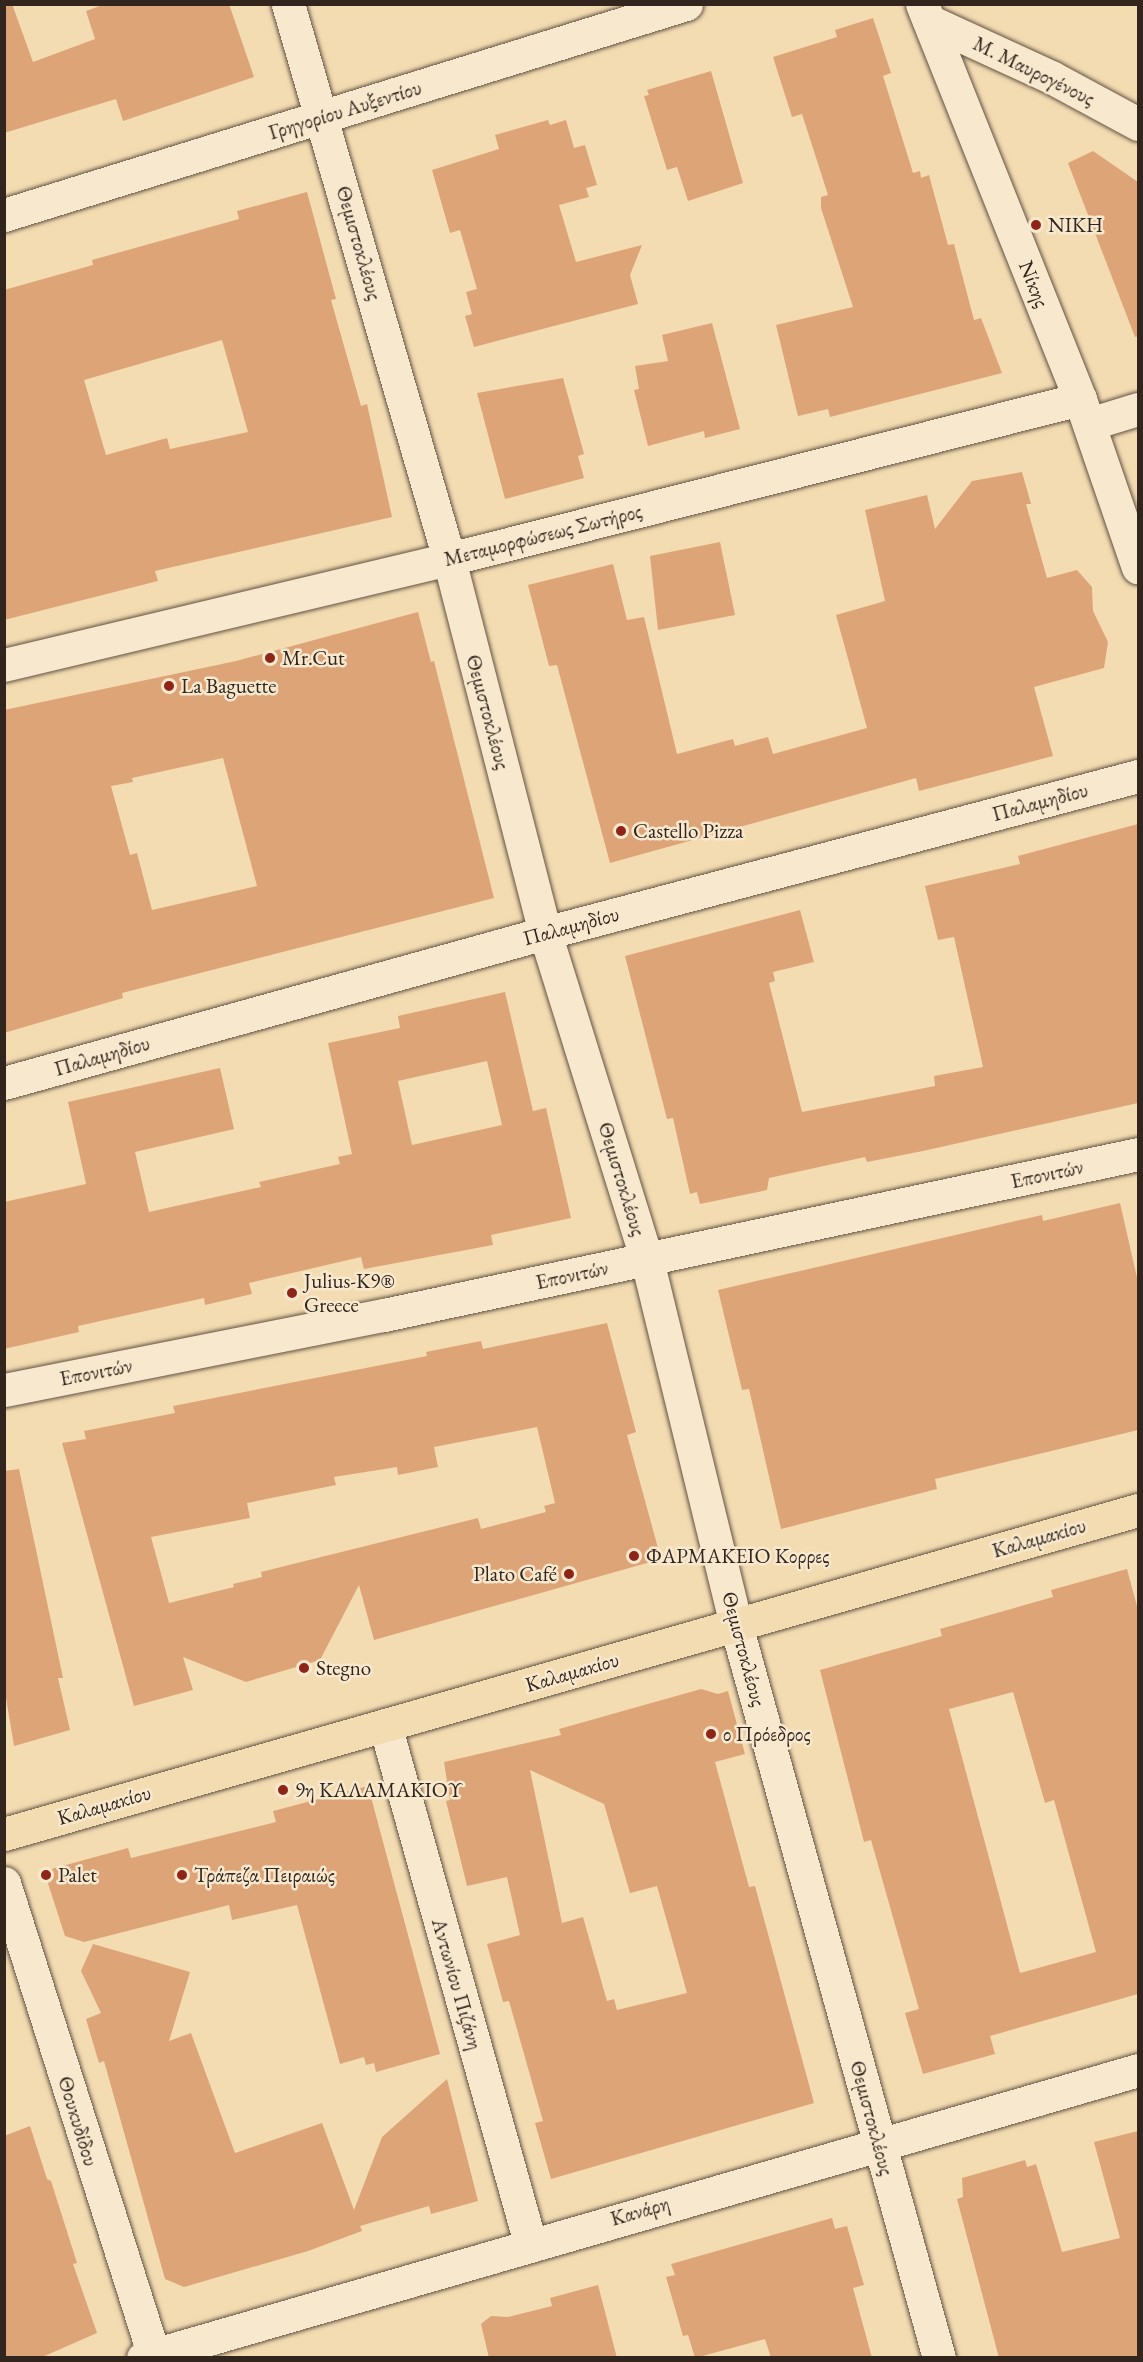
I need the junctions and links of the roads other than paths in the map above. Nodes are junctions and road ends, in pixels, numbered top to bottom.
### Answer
1 (288, 4) edge
2 (686, 4) edge
3 (925, 13) edge
4 (323, 117) junction
5 (1138, 124) edge
6 (4, 215) edge
7 (1138, 409) edge
8 (1084, 412) junction
9 (449, 559) junction
10 (1138, 567) edge
11 (4, 665) edge
12 (1138, 776) edge
13 (545, 933) junction
14 (4, 1083) edge
15 (1138, 1154) edge
16 (647, 1260) junction
17 (4, 1390) edge
18 (1138, 1510) edge
19 (736, 1625) junction
20 (385, 1725) junction
21 (4, 1834) edge
22 (4, 1883) edge
23 (1138, 2070) edge
24 (878, 2142) junction
25 (530, 2243) junction
26 (150, 2356) edge
27 (939, 2358) edge

1 - 4 street, Θεμιστοκλέους
2 - 4 street, Γρηγορίου Αυξεντίου
3 - 5 street, Μ. Μαυρογένους
3 - 8 street, Νίκης
4 - 6 street, Γρηγορίου Αυξεντίου
4 - 9 street, Θεμιστοκλέους
7 - 8 street, Μεταμορφώσεως Σωτήρος
8 - 9 street, Μεταμορφώσεως Σωτήρος
8 - 10 street, Νίκης
9 - 11 street, Μεταμορφώσεως Σωτήρος
9 - 13 street, Θεμιστοκλέους
12 - 13 street, Παλαμηδίου
13 - 14 street, Παλαμηδίου
13 - 16 street, Θεμιστοκλέους
15 - 16 street, Επονιτών
16 - 17 street, Επονιτών
16 - 19 street, Θεμιστοκλέους
18 - 19 main road, Καλαμακίου
19 - 20 main road, Καλαμακίου
19 - 24 street, Θεμιστοκλέους
20 - 21 main road, Καλαμακίου
20 - 25 street, Αντωνίου Πιζάνη
22 - 26 street, Θουκυδίδου
23 - 24 street, Κανάρη
24 - 25 street, Κανάρη
24 - 27 street, Θεμιστοκλέους
25 - 26 street, Κανάρη

